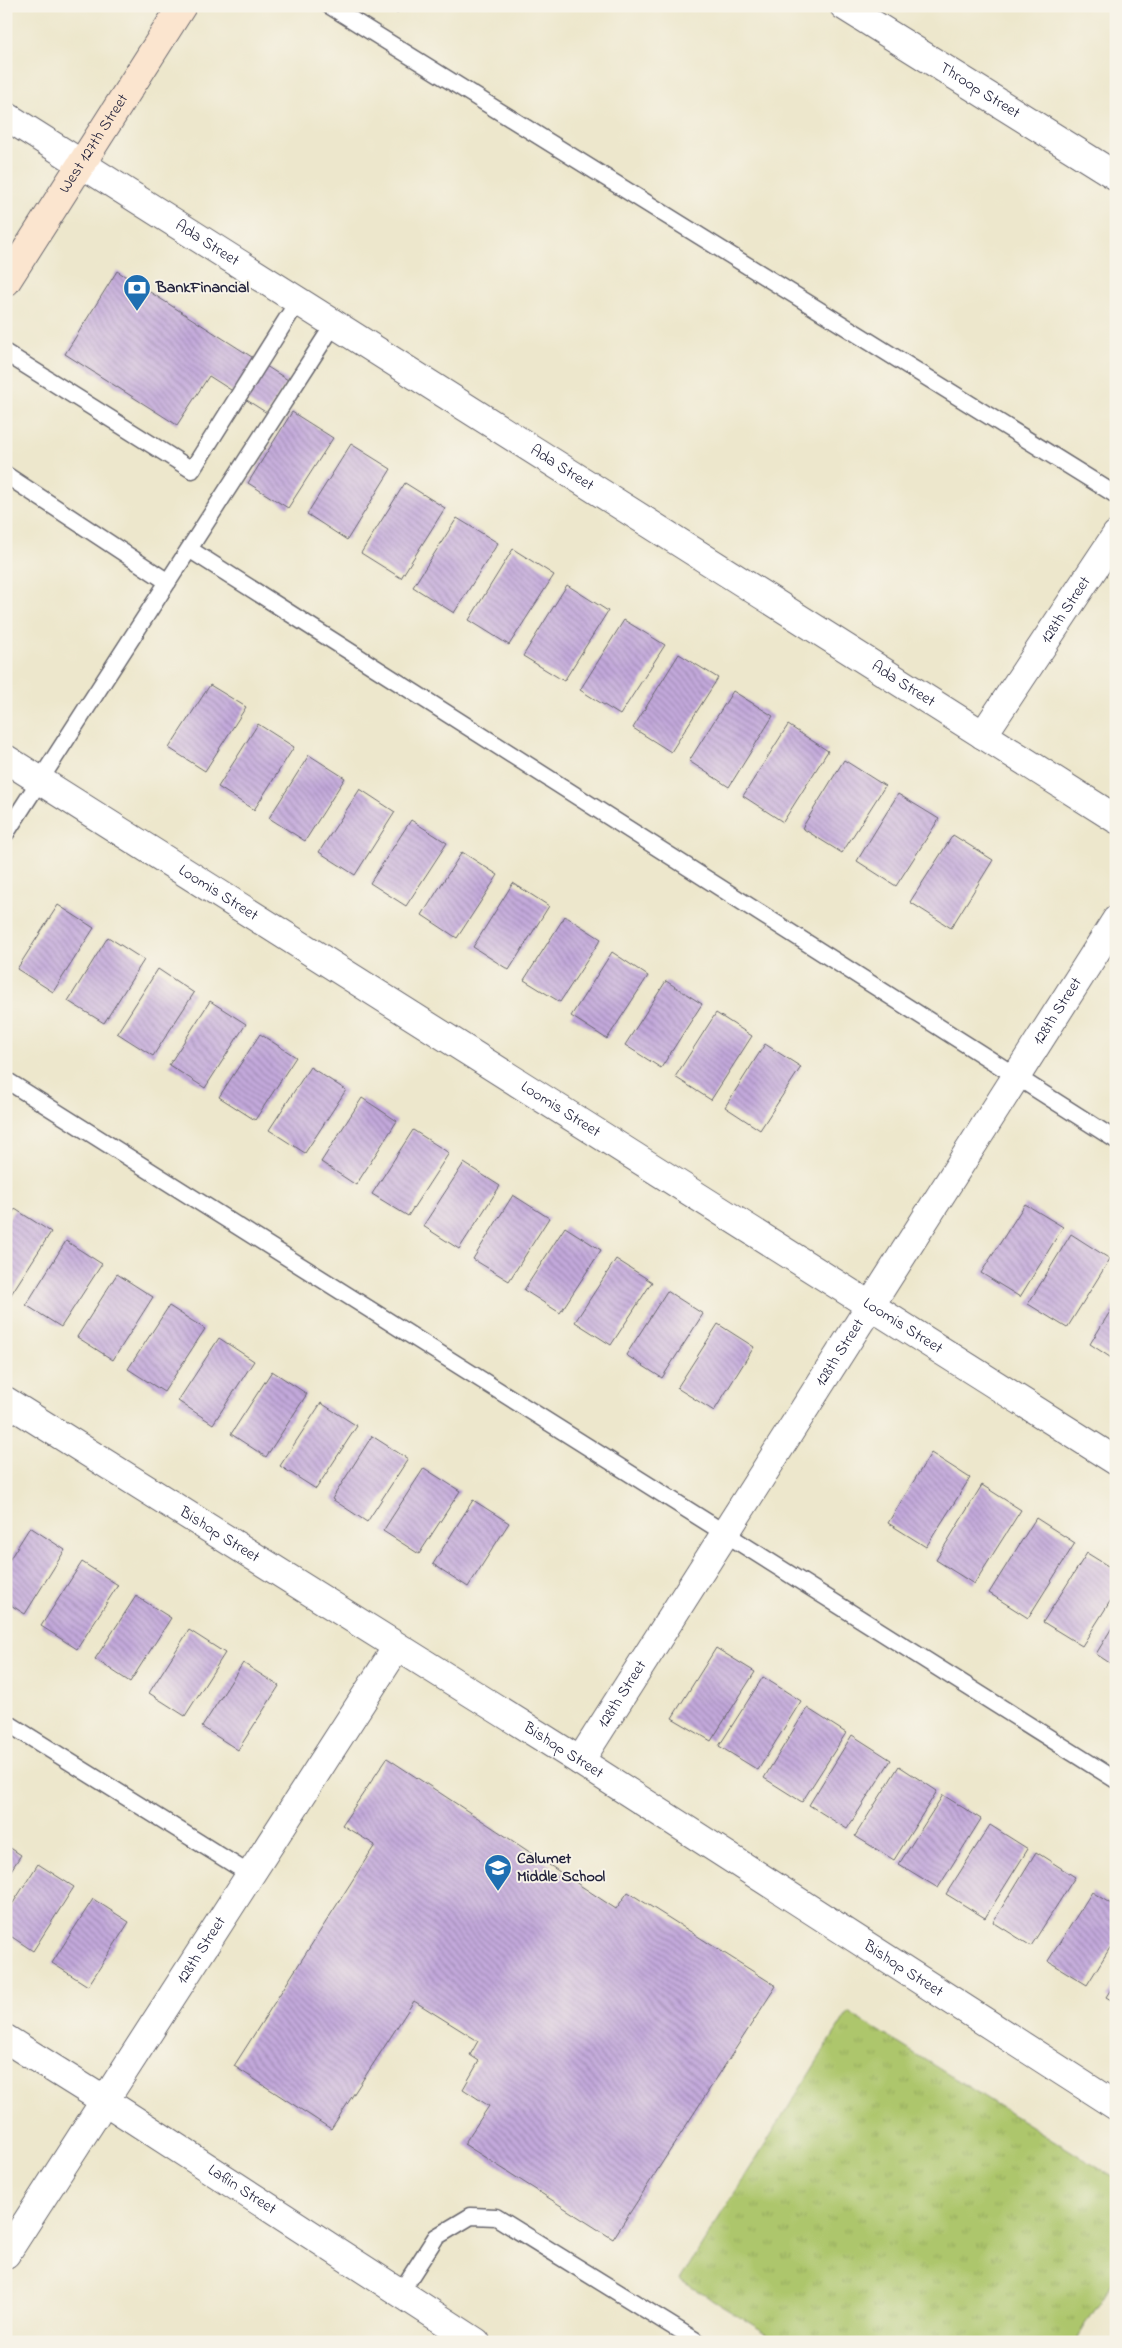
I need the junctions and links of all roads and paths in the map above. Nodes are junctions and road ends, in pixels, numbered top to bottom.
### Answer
1 (182, 6) edge
2 (330, 6) edge
3 (844, 6) edge
4 (6, 116) edge
5 (82, 164) junction
6 (1116, 176) edge
7 (10, 269) edge
8 (298, 301) junction
9 (334, 324) junction
10 (6, 353) edge
11 (6, 475) edge
12 (1116, 495) edge
13 (1116, 535) edge
14 (189, 549) junction
15 (168, 582) junction
16 (983, 735) junction
17 (6, 759) edge
18 (40, 781) junction
19 (1116, 819) edge
20 (6, 833) edge
21 (1116, 920) edge
22 (1016, 1076) junction
23 (6, 1080) edge
24 (1116, 1140) edge
25 (870, 1305) junction
26 (6, 1401) edge
27 (1116, 1461) edge
28 (725, 1534) junction
29 (397, 1647) junction
30 (6, 1722) edge
31 (580, 1761) junction
32 (1116, 1780) edge
33 (251, 1875) junction
34 (6, 2039) edge
35 (105, 2101) junction
36 (1116, 2106) edge
37 (6, 2254) edge
38 (400, 2293) junction
39 (476, 2342) edge
40 (698, 2342) edge

1 - 5 main road, West 127th Street
2 - 12 lane
3 - 6 street, Throop Street
4 - 5 street, Ada Street
5 - 7 main road, West 127th Street
5 - 8 street, Ada Street
8 - 9 street, Ada Street
8 - 10 lane
9 - 14 lane
9 - 16 street, Ada Street
11 - 15 lane
13 - 16 street, 128th Street
14 - 15 lane
14 - 22 lane
15 - 18 lane
16 - 19 street, Ada Street
17 - 18 street, Loomis Street
18 - 20 lane
18 - 25 street, Loomis Street
21 - 22 street, 128th Street
22 - 24 lane
22 - 25 street, 128th Street
23 - 28 lane
25 - 27 street, Loomis Street
25 - 28 street, 128th Street
26 - 29 street, Bishop Street
28 - 31 street, 128th Street
28 - 32 lane
29 - 31 street, Bishop Street
29 - 33 street, 128th Street
30 - 33 lane
31 - 36 street, Bishop Street
33 - 35 street, 128th Street
34 - 35 street, Laflin Street
35 - 37 street, 128th Street
35 - 38 street, Laflin Street
38 - 39 street, Laflin Street
38 - 40 lane

